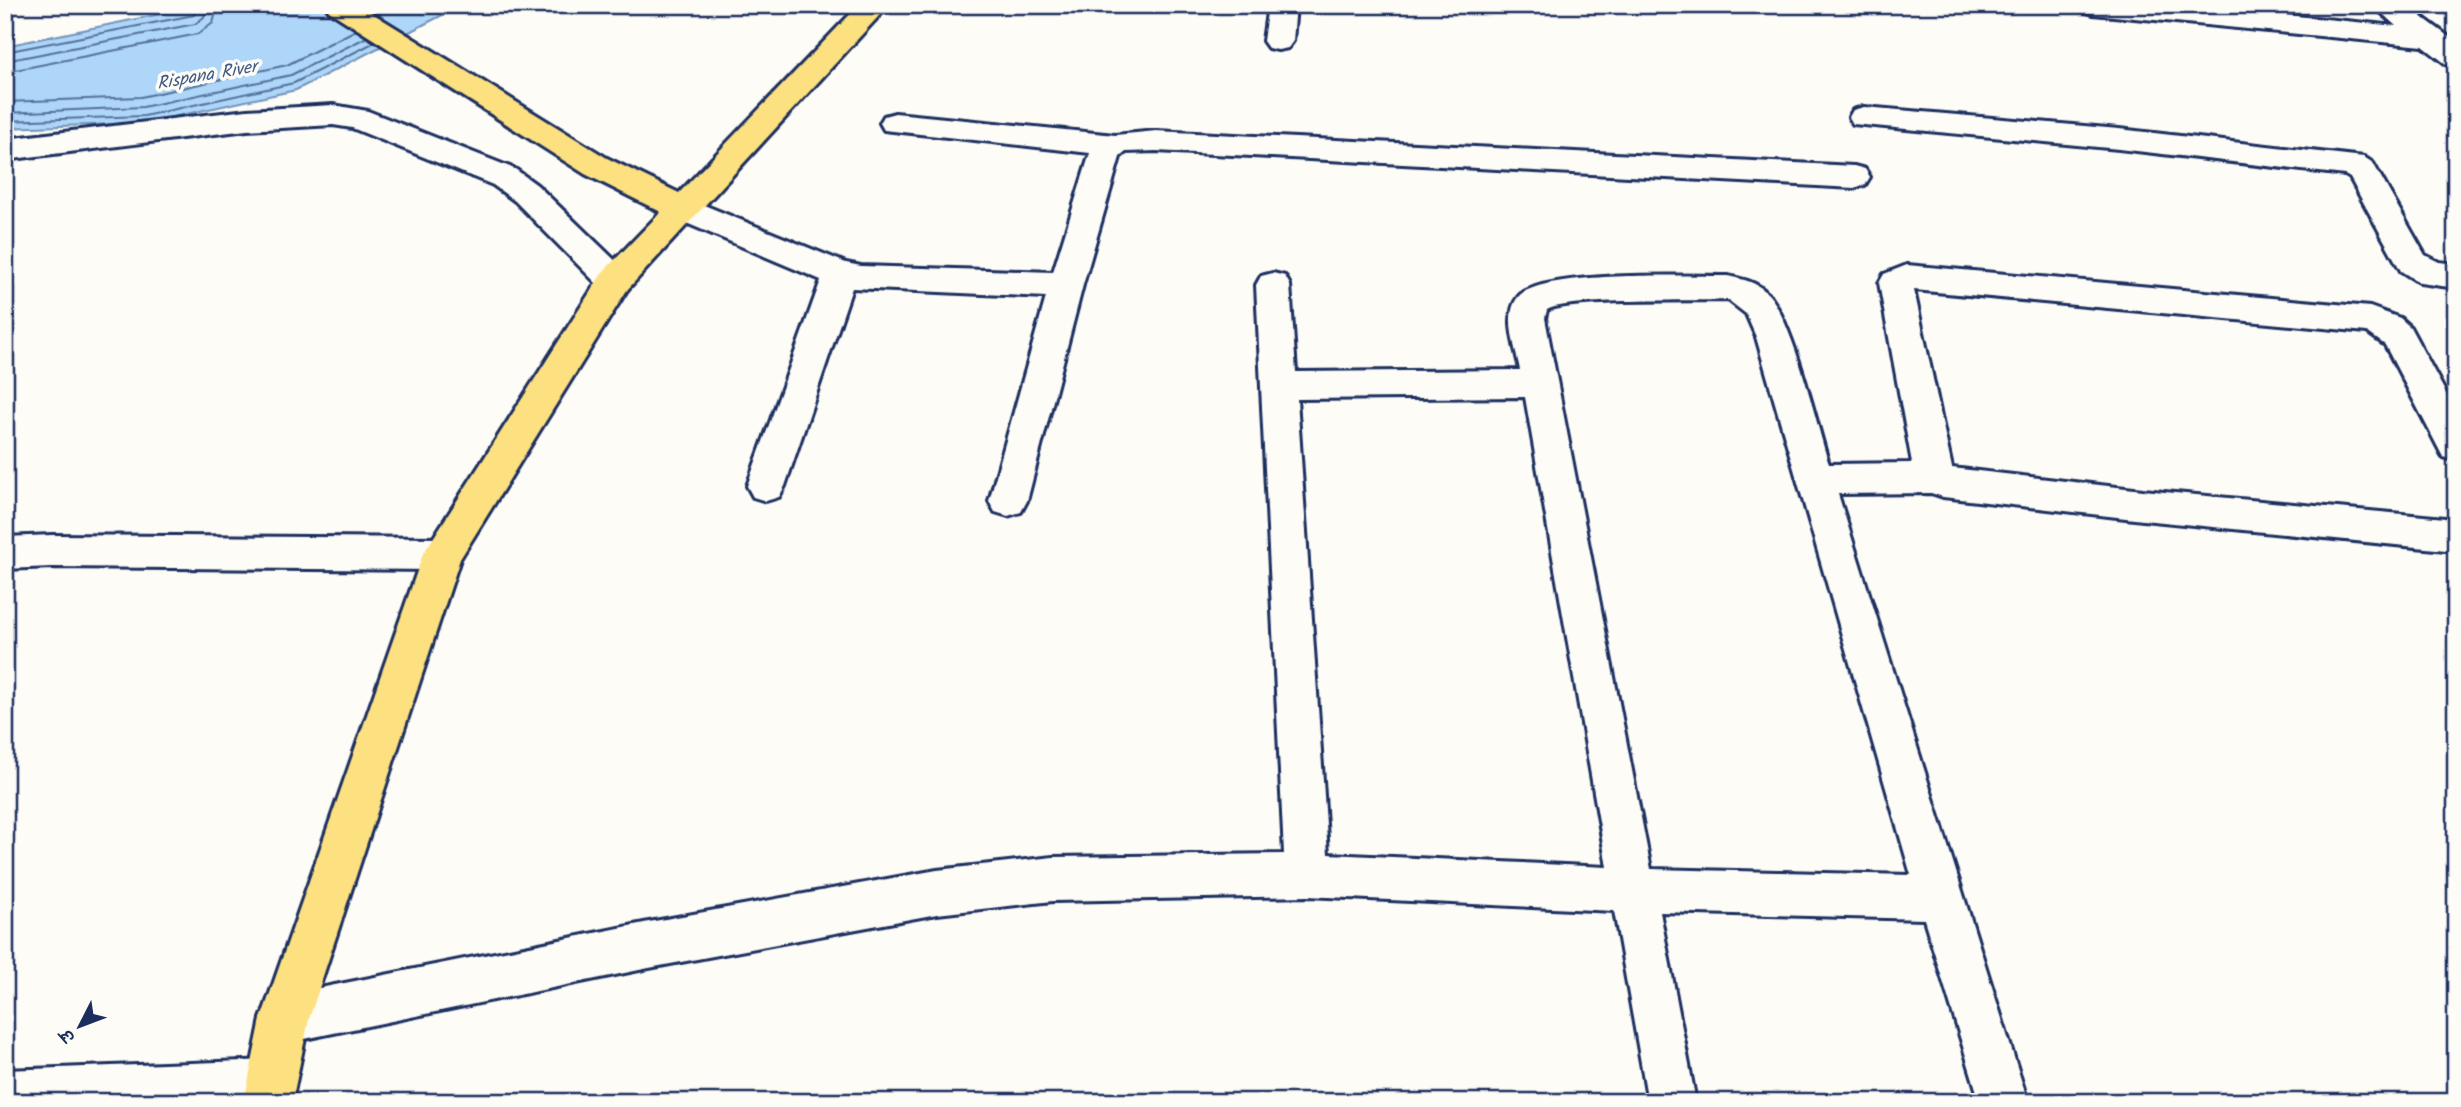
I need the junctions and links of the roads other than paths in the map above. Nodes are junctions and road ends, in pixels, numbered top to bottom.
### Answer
1 (339, 5) edge
2 (875, 5) edge
3 (1282, 5) edge
4 (2093, 5) edge
5 (2387, 5) edge
6 (2430, 38) junction
7 (1278, 41) dead end
8 (2456, 57) edge
9 (1864, 117) dead end
10 (895, 123) dead end
11 (1115, 145) junction
12 (5, 150) edge
13 (1854, 177) dead end
14 (683, 209) junction
15 (840, 274) junction
16 (2456, 276) edge
17 (615, 281) junction
18 (1066, 285) junction
19 (1273, 285) dead end
20 (1539, 383) junction
21 (1279, 386) junction
22 (2456, 447) edge
23 (1937, 478) junction
24 (1815, 479) junction
25 (766, 486) dead end
26 (1008, 501) dead end
27 (2456, 535) edge
28 (5, 553) edge
29 (442, 554) junction
30 (1307, 875) junction
31 (1632, 890) junction
32 (1940, 898) junction
33 (285, 1018) junction
34 (270, 1093) edge
35 (5, 1094) edge
36 (1672, 1102) edge
37 (2004, 1102) edge

1 - 14 main road
2 - 14 main road
3 - 7 street
4 - 6 street
5 - 6 street
6 - 8 street
9 - 16 street
10 - 11 street
11 - 13 street
11 - 18 street
12 - 17 street
14 - 15 street
14 - 17 main road
15 - 18 street
15 - 25 street
17 - 29 main road
18 - 26 street
19 - 21 street
20 - 21 street
20 - 24 street
20 - 31 street
21 - 30 street
22 - 23 street
23 - 24 street
23 - 27 street
24 - 32 street
28 - 29 street
29 - 33 main road
30 - 31 street
30 - 33 street
31 - 32 street
31 - 36 street
32 - 37 street
33 - 34 main road
34 - 35 street

